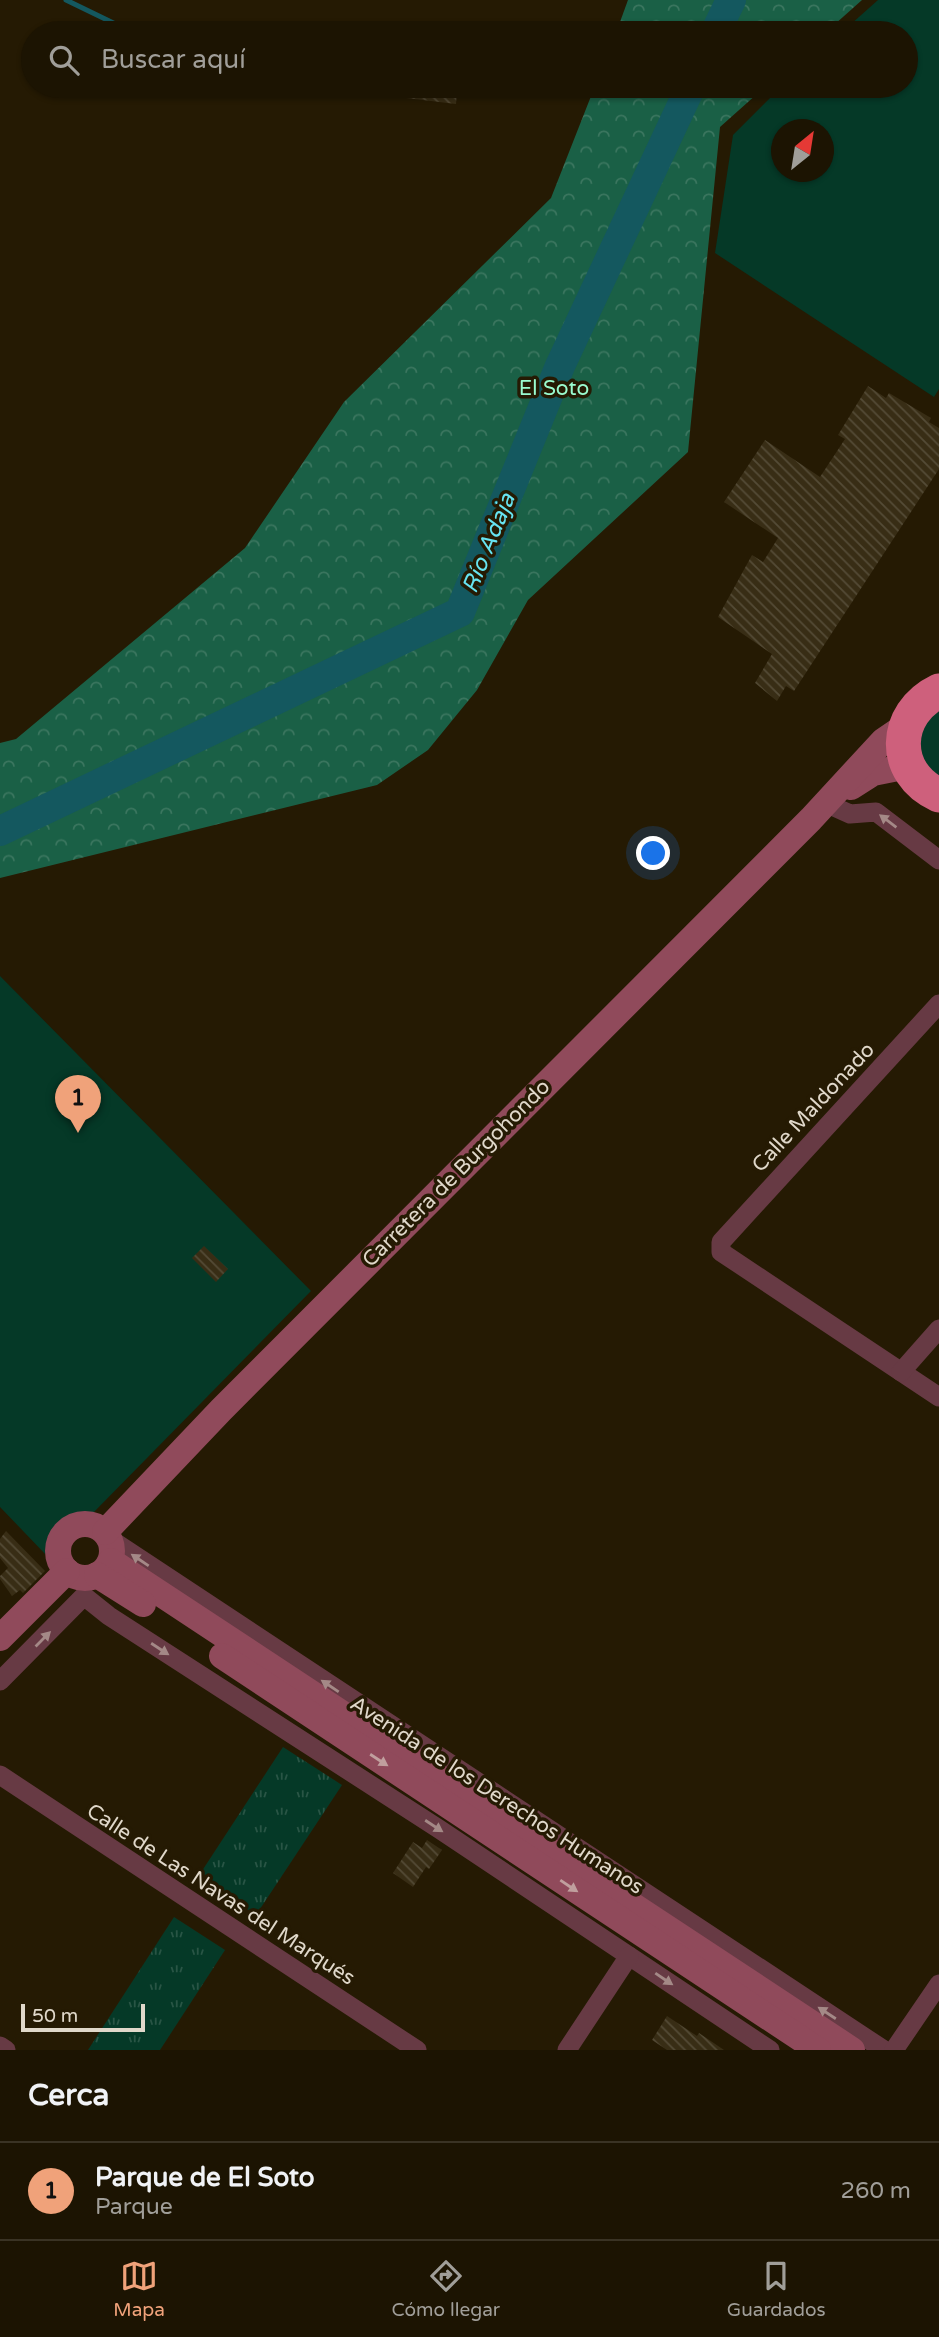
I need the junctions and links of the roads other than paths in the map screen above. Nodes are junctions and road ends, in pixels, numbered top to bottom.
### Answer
1 (939, 691) edge
2 (905, 726) junction
3 (908, 766) junction
4 (937, 795) edge
5 (820, 812) junction
6 (939, 860) edge
7 (939, 1004) edge
8 (939, 1329) edge
9 (901, 1372) junction
10 (939, 1396) edge
11 (101, 1561) junction
12 (67, 1572) junction
13 (0, 1638) edge
14 (0, 1681) edge
15 (0, 1775) edge
16 (628, 1956) junction
17 (939, 1984) edge
18 (0, 2046) edge
19 (6, 2050) edge
20 (417, 2050) edge
21 (566, 2050) edge
22 (770, 2050) edge
23 (818, 2050) edge
24 (852, 2050) edge
25 (884, 2050) edge
26 (894, 2050) edge

1 - 2 highway
2 - 3 highway
2 - 5 main road, Carretera de Burgohondo
3 - 4 highway
3 - 5 main road, Carretera de Burgohondo
6 -> 5 street
5 - 11 main road, Carretera de Burgohondo
7 - 9 street, Calle Maldonado
8 - 9 street
9 - 10 street
11 - 12 main road
11 - 12 main road
14 -> 11 street, Carretera de Burgohondo
11 -> 16 street
11 -> 23 main road, Avenida de los Derechos Humanos
11 - 24 main road, Avenida de los Derechos Humanos
25 -> 11 street, Avenida de los Derechos Humanos
12 - 13 main road
15 - 20 street, Calle de Las Navas del Marqués
16 - 21 street
16 -> 22 street
17 - 26 street
18 - 19 street

